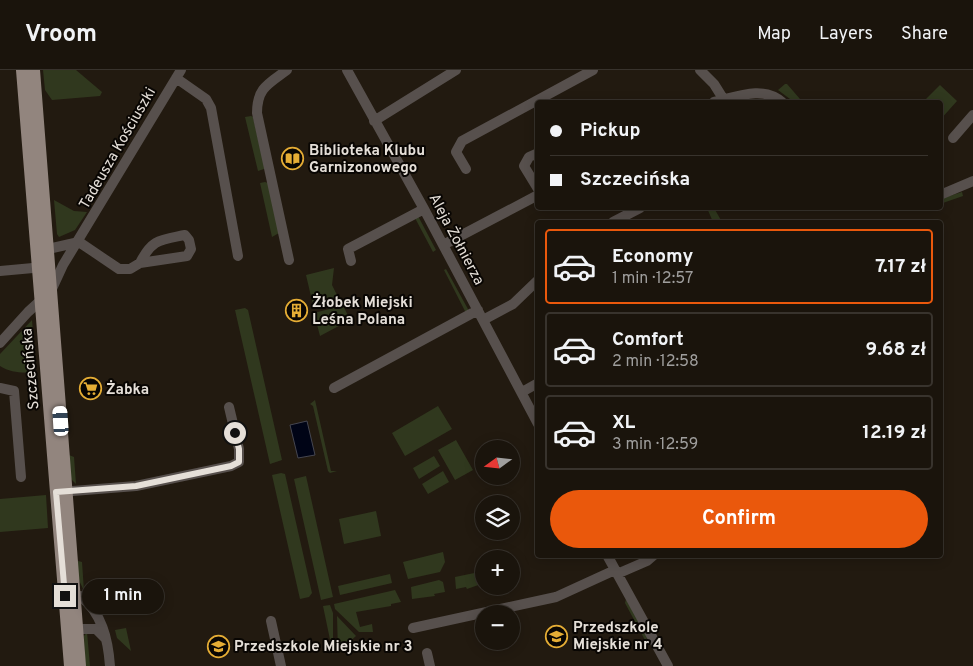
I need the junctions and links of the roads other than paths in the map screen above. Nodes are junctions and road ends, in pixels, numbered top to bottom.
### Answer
1 (22, 70) edge
2 (34, 70) edge
3 (287, 70) edge
4 (347, 70) edge
5 (456, 70) edge
6 (593, 70) edge
7 (700, 70) edge
8 (179, 74) edge
9 (538, 100) edge
10 (719, 100) edge
11 (724, 100) edge
12 (780, 100) edge
13 (535, 101) edge
14 (973, 115) edge
15 (374, 121) junction
16 (954, 138) dead end
17 (535, 154) edge
18 (466, 169) dead end
19 (973, 181) edge
20 (535, 184) edge
21 (943, 194) edge
22 (535, 197) edge
23 (424, 210) junction
24 (636, 210) edge
25 (617, 220) edge
26 (79, 242) junction
27 (443, 245) junction
28 (48, 249) junction
29 (238, 256) dead end
30 (290, 260) dead end
31 (351, 261) dead end
32 (140, 263) junction
33 (63, 265) junction
34 (43, 267) junction
35 (0, 271) edge
36 (535, 283) edge
37 (51, 291) junction
38 (40, 302) junction
39 (478, 310) junction
40 (483, 320) junction
41 (0, 343) edge
42 (535, 385) edge
43 (0, 388) edge
44 (334, 388) dead end
45 (522, 392) junction
46 (229, 406) dead end
47 (535, 418) edge
48 (21, 477) dead end
49 (61, 492) junction
50 (609, 558) edge
51 (650, 558) edge
52 (616, 572) junction
53 (70, 596) junction
54 (271, 621) dead end
55 (413, 628) dead end
56 (72, 629) junction
57 (107, 641) junction
58 (427, 653) dead end
59 (70, 666) edge
60 (80, 666) edge
61 (110, 666) edge
62 (281, 666) edge
63 (430, 666) edge
64 (668, 666) edge

1 - 34 main road, Szczecińska
2 - 28 main road, Szczecińska
3 - 30 street
4 - 15 street, Aleja Żołnierza
5 - 15 street
6 - 9 street
7 - 10 street
8 - 26 street, Tadeusza Kościuszki
8 - 29 street
11 - 12 street
13 - 18 street
14 - 16 street
15 - 23 street, Aleja Żołnierza
17 - 20 street
19 - 21 street
22 - 27 street
23 - 27 street, Aleja Żołnierza
23 - 31 street
24 - 25 street
26 - 28 street
26 - 32 street
26 - 33 street, Tadeusza Kościuszki
27 - 39 street, Aleja Żołnierza
28 - 34 main road, Szczecińska
32 - 32 street
33 - 34 street
33 - 37 street, Tadeusza Kościuszki
34 - 35 street
34 - 37 main road, Szczecińska
34 - 38 main road, Szczecińska
36 - 40 street
37 - 38 street
37 - 49 main road, Szczecińska
38 - 41 street
38 - 49 main road, Szczecińska
39 - 40 street, Aleja Żołnierza
39 - 44 street
40 - 45 street, Aleja Żołnierza
42 - 45 street
43 - 48 street
45 - 47 street, Aleja Żołnierza
46 - 49 street
49 - 53 main road, Szczecińska
50 - 52 street
51 - 52 street
52 - 55 street
52 - 64 street
53 - 56 main road, Szczecińska
53 - 57 street
54 - 62 street
56 - 57 street
56 - 59 main road, Szczecińska
56 - 60 main road, Szczecińska
57 - 61 street
58 - 63 street

